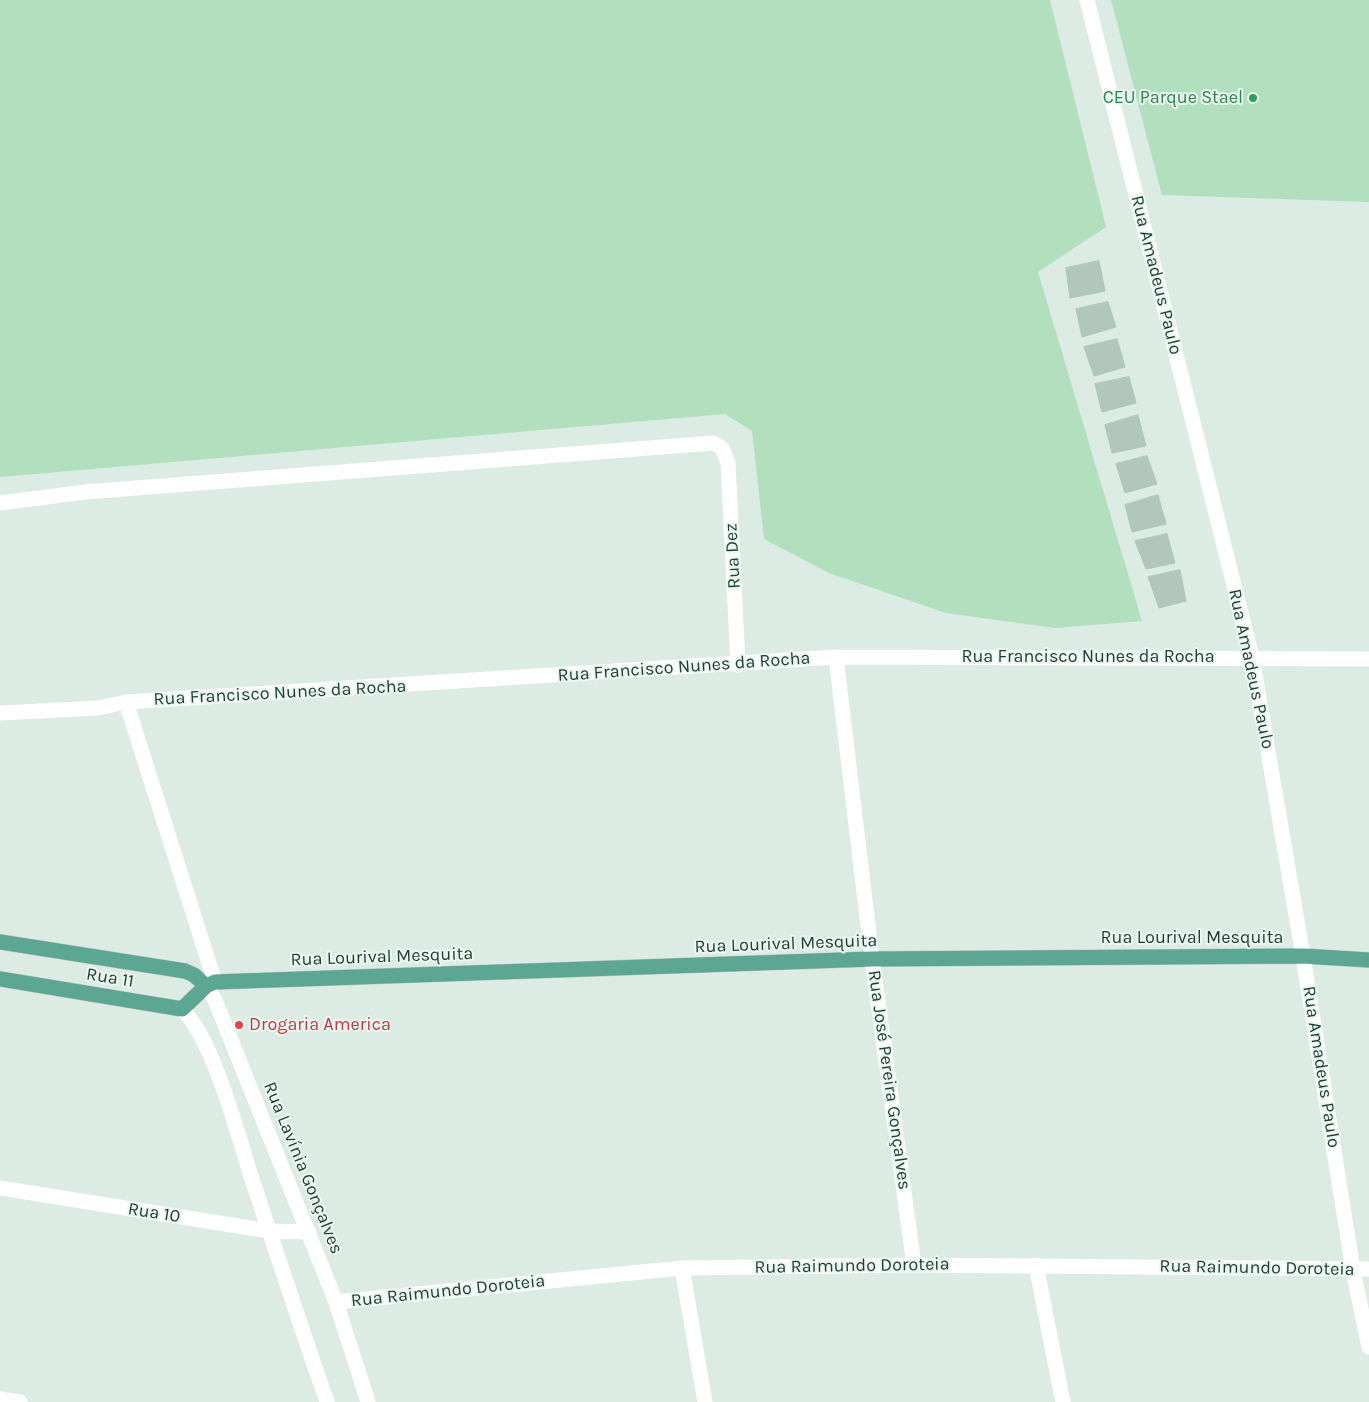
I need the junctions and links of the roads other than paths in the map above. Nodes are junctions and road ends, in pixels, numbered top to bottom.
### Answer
1 (1087, 0) edge
2 (0, 503) edge
3 (836, 657) junction
4 (1252, 657) junction
5 (1369, 659) edge
6 (738, 665) junction
7 (126, 702) junction
8 (0, 713) edge
9 (0, 942) edge
10 (1303, 956) junction
11 (872, 959) junction
12 (1369, 960) edge
13 (176, 970) joint
14 (0, 979) edge
15 (211, 984) junction
16 (182, 1009) junction
17 (0, 1188) edge
18 (269, 1231) junction
19 (309, 1232) junction
20 (914, 1265) junction
21 (1036, 1265) junction
22 (682, 1268) junction
23 (1369, 1269) edge
24 (1352, 1270) junction
25 (336, 1302) junction
26 (1369, 1347) edge
27 (0, 1399) edge
28 (20, 1402) edge
29 (327, 1402) edge
30 (368, 1402) edge
31 (705, 1402) edge
32 (1063, 1402) edge

1 - 4 street, Rua Amadeus Paulo
2 - 6 street, Rua Dez
3 - 4 street, Rua Francisco Nunes da Rocha
3 - 6 street, Rua Francisco Nunes da Rocha
3 - 11 street, Rua José Pereira Gonçalves
4 - 5 street, Rua Francisco Nunes da Rocha
4 - 10 street, Rua Amadeus Paulo
6 - 7 street, Rua Francisco Nunes da Rocha
7 - 8 street, Rua Francisco Nunes da Rocha
7 - 15 street, Rua Lavínia Gonçalves
9 - 13 main road, Rua 11
10 - 11 main road, Rua Lourival Mesquita
10 - 12 main road, Rua Lourival Mesquita
10 - 24 street, Rua Amadeus Paulo
11 - 15 main road, Rua Lourival Mesquita
11 - 20 street, Rua José Pereira Gonçalves
13 - 15 main road, Rua Lavínia Gonçalves
14 - 16 main road, Rua 11
15 - 16 main road
15 - 19 street, Rua Lavínia Gonçalves
16 - 18 street
17 - 18 street, Rua 10
18 - 19 street, Rua 10
18 - 29 street
19 - 25 street, Rua Lavínia Gonçalves
20 - 21 street, Rua Raimundo Doroteia
20 - 22 street, Rua Raimundo Doroteia
21 - 24 street, Rua Raimundo Doroteia
21 - 32 street
22 - 25 street, Rua Raimundo Doroteia
22 - 31 street
23 - 24 street, Rua Raimundo Doroteia
24 - 26 street, Rua Amadeus Paulo
25 - 30 street, Rua Lavínia Gonçalves
27 - 28 street

